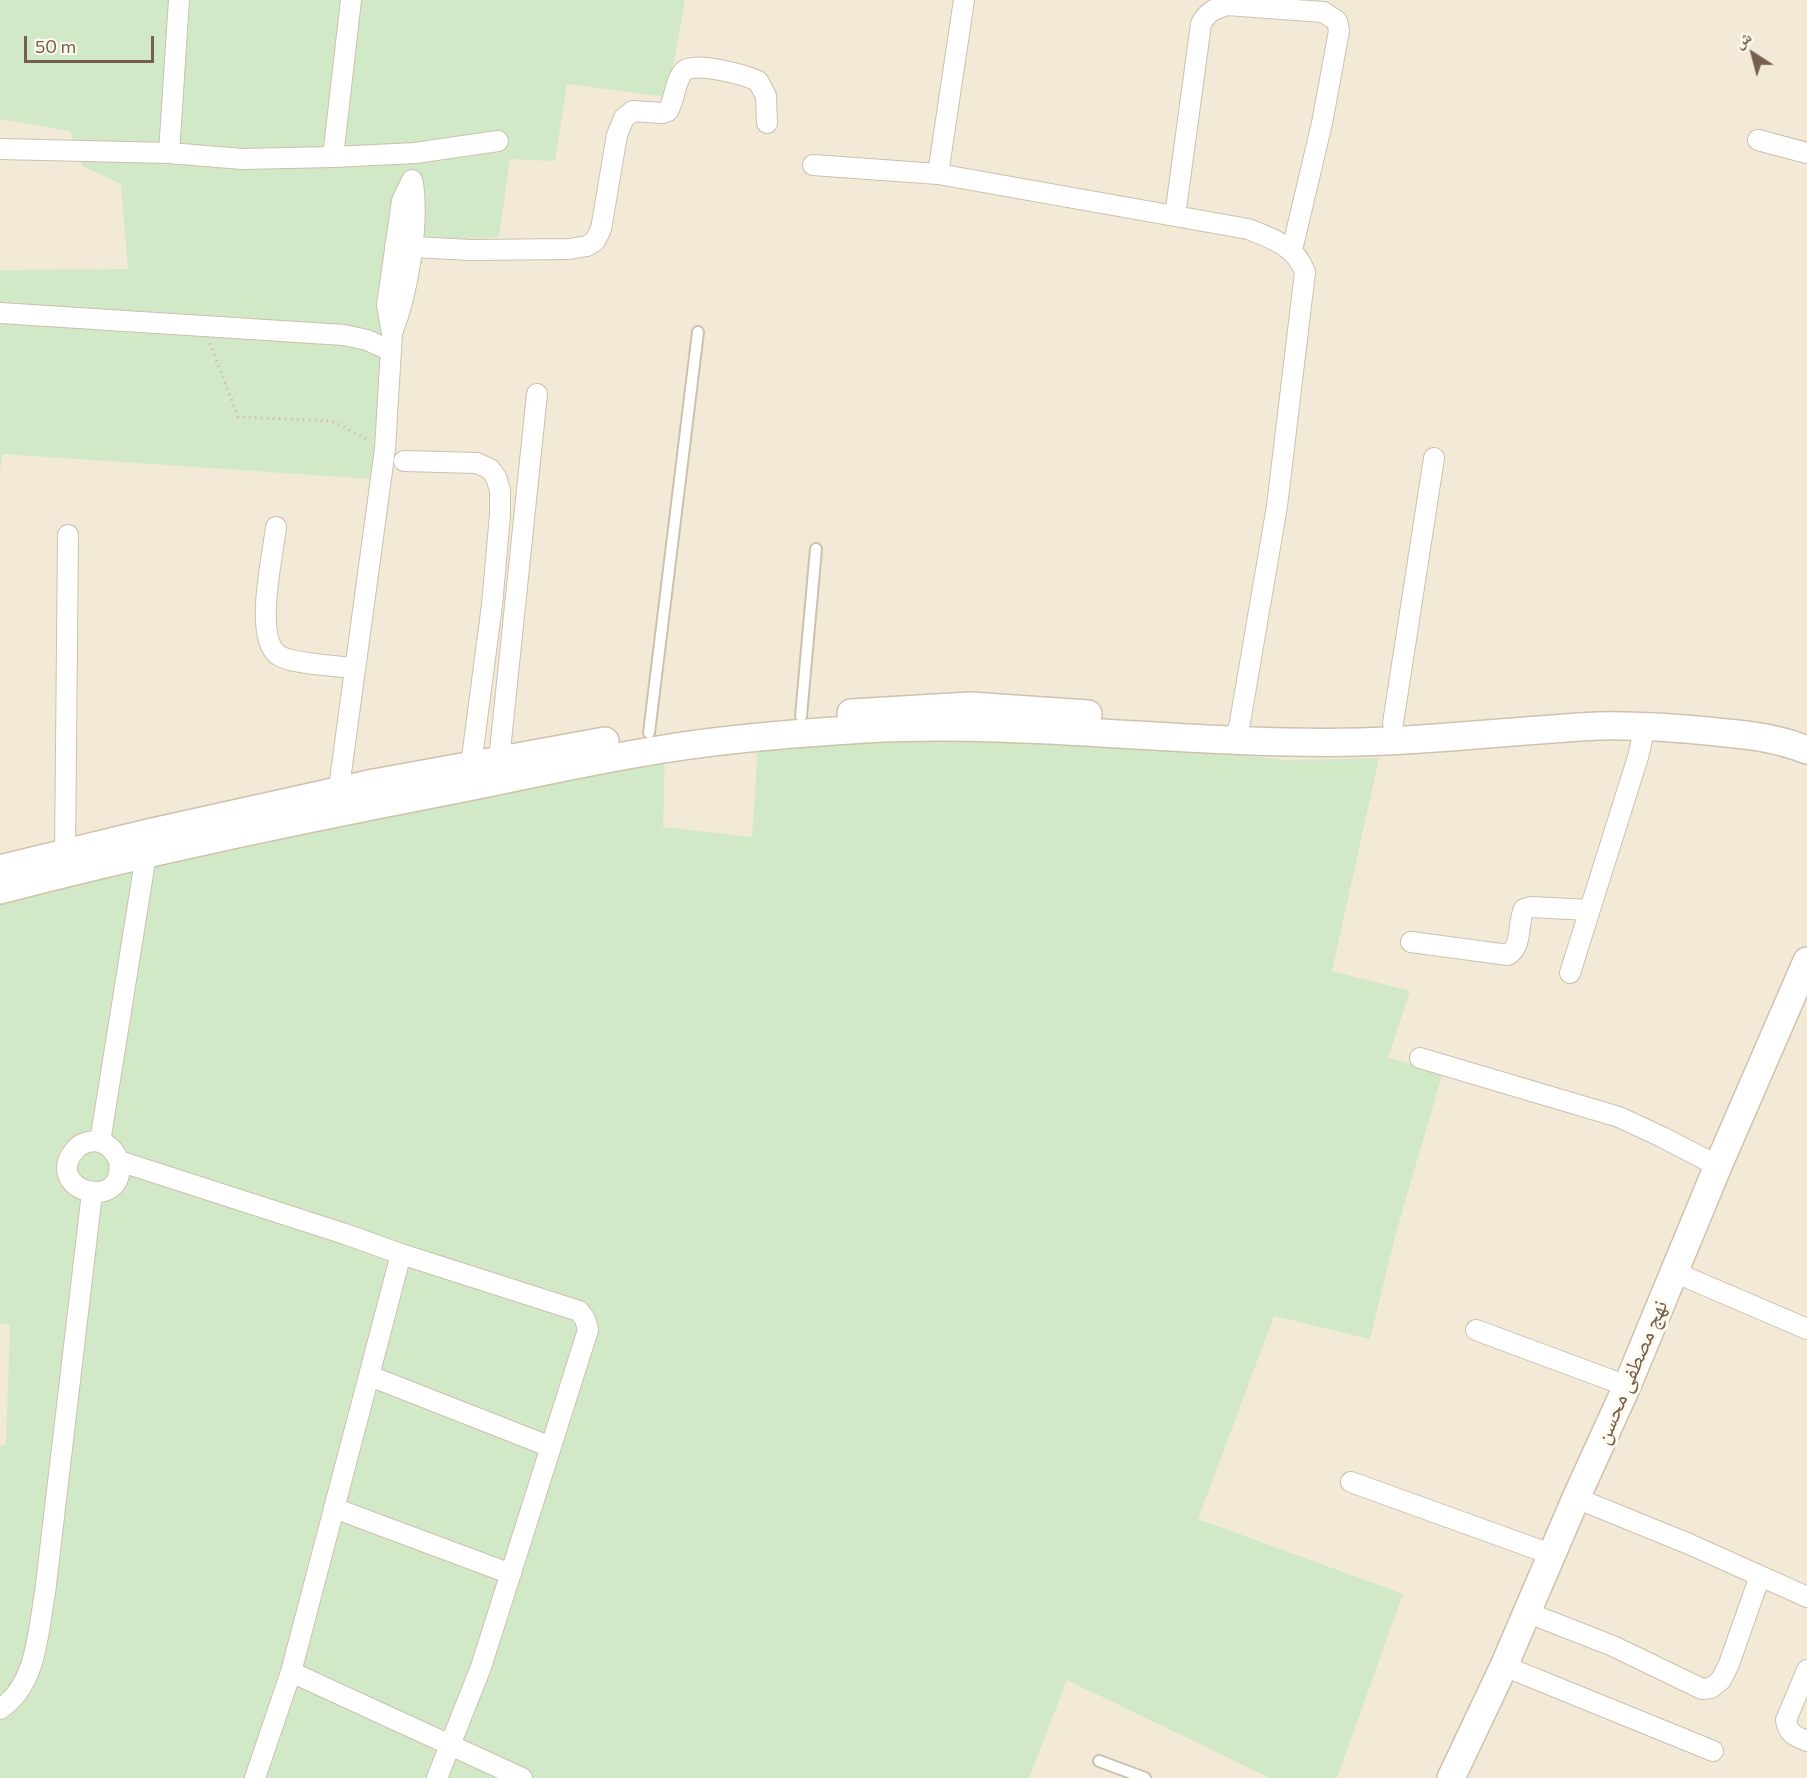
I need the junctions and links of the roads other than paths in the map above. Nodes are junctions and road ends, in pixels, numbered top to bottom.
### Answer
1 (179, 0) edge
2 (351, 0) edge
3 (964, 0) edge
4 (767, 123) dead end
5 (1758, 140) dead end
6 (498, 141) dead end
7 (0, 149) edge
8 (169, 153) junction
9 (415, 153) junction
10 (1807, 153) edge
11 (333, 157) junction
12 (813, 165) dead end
13 (938, 174) junction
14 (1175, 216) junction
15 (403, 246) junction
16 (1292, 250) junction
17 (0, 313) edge
18 (698, 332) dead end
19 (391, 342) junction
20 (537, 394) dead end
21 (1434, 458) dead end
22 (404, 461) dead end
23 (276, 527) dead end
24 (68, 535) dead end
25 (816, 549) dead end
26 (354, 668) junction
27 (801, 716) junction
28 (1393, 723) junction
29 (1645, 727) junction
30 (1238, 732) junction
31 (649, 733) junction
32 (1807, 734) edge
33 (1807, 750) edge
34 (500, 760) junction
35 (471, 765) junction
36 (337, 802) junction
37 (64, 854) junction
38 (146, 855) junction
39 (0, 869) edge
40 (0, 890) edge
41 (1589, 910) junction
42 (1411, 942) dead end
43 (1807, 962) edge
44 (1570, 973) dead end
45 (1420, 1058) dead end
46 (100, 1142) junction
47 (119, 1161) junction
48 (1718, 1166) junction
49 (92, 1193) junction
50 (401, 1254) junction
51 (1674, 1272) junction
52 (1807, 1329) edge
53 (1476, 1330) dead end
54 (370, 1376) junction
55 (1627, 1386) junction
56 (551, 1447) junction
57 (1351, 1482) dead end
58 (1576, 1498) junction
59 (334, 1508) junction
60 (1552, 1555) junction
61 (511, 1574) junction
62 (1760, 1576) junction
63 (1807, 1597) edge
64 (1526, 1612) junction
65 (1504, 1666) junction
66 (1807, 1670) edge
67 (291, 1672) junction
68 (0, 1709) edge
69 (1807, 1741) edge
70 (451, 1745) junction
71 (1713, 1751) dead end
72 (1099, 1761) dead end
73 (255, 1778) edge
74 (437, 1778) edge
75 (522, 1778) edge
76 (1145, 1778) edge
77 (1451, 1778) edge

1 - 8 street
2 - 11 street
3 - 13 street
4 - 15 street
5 - 10 street
6 - 9 street
7 - 8 street
8 - 11 street
9 - 11 street
9 - 15 street
12 - 13 street
13 - 14 street
14 - 16 street
14 - 16 street
15 - 19 street
16 - 30 street
17 - 19 street
18 - 31 lane
19 - 26 street
20 - 34 street
21 - 28 street
22 - 35 street
23 - 26 street
24 - 37 street
25 - 27 lane
26 - 36 street
27 - 30 main road
27 - 31 main road
28 - 30 main road
28 - 32 main road
29 - 30 main road
29 - 33 main road
29 - 41 street
30 - 36 main road
31 - 34 main road
34 - 35 main road
35 - 36 main road
36 - 37 main road
36 - 38 main road
37 - 39 main road
38 - 40 main road
38 - 46 street
41 - 42 street
41 - 44 street
43 - 48 main road, نهج مصطفى محسن
45 - 48 street
46 - 47 street
46 - 49 street
47 - 49 street
47 - 50 street
48 - 51 main road, نهج مصطفى محسن
49 - 68 street
50 - 54 street
50 - 56 street
51 - 52 street
51 - 55 main road, نهج مصطفى محسن
53 - 55 street
54 - 56 street
54 - 59 street
55 - 58 main road, نهج مصطفى محسن
56 - 61 street
57 - 60 street
58 - 60 main road, نهج مصطفى محسن
58 - 62 street
59 - 61 street
59 - 67 street
60 - 64 main road, نهج مصطفى محسن
61 - 70 street
62 - 63 street
62 - 64 street
64 - 65 main road, نهج مصطفى محسن
65 - 71 street
65 - 77 main road, نهج مصطفى محسن
66 - 69 street
67 - 70 street
67 - 73 street
70 - 74 street
70 - 75 street
72 - 76 lane

